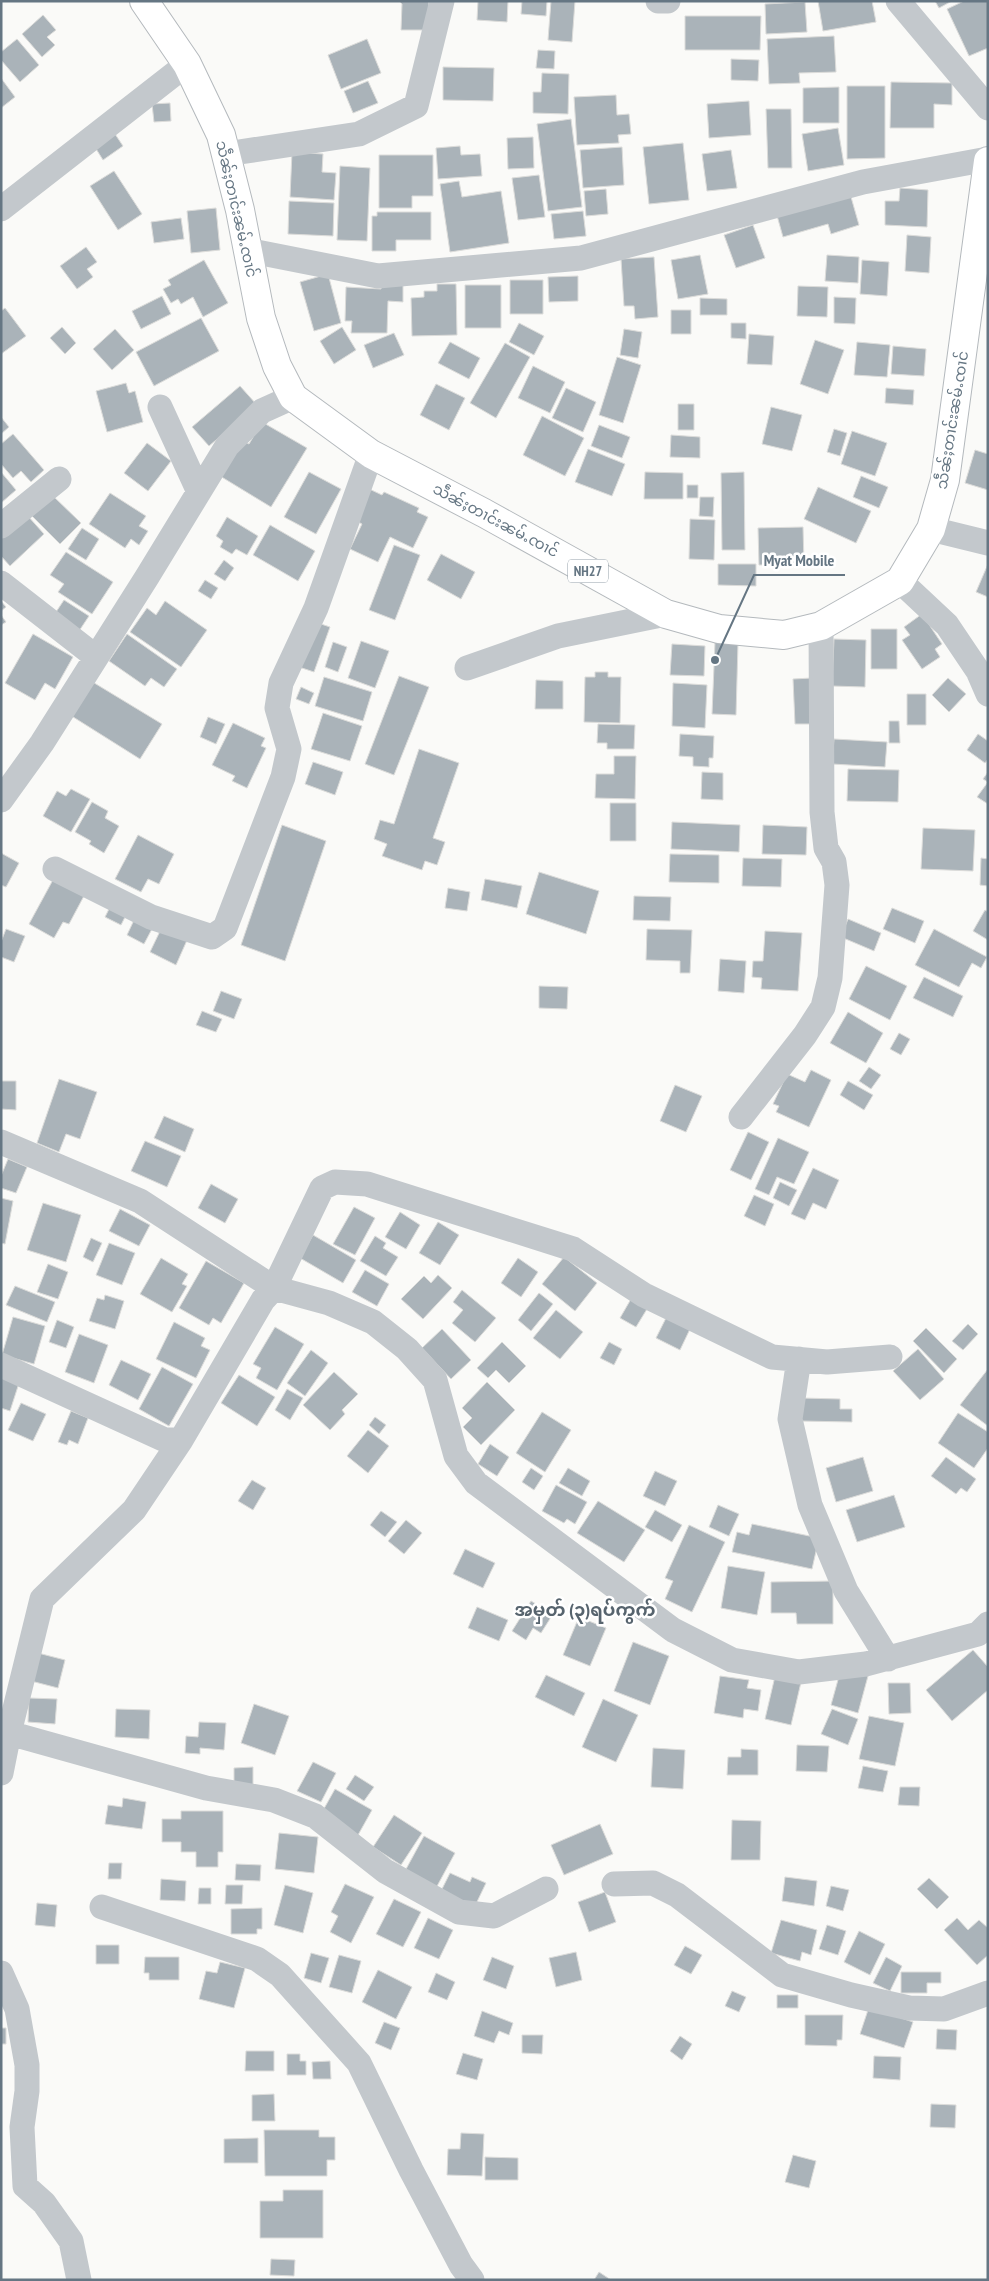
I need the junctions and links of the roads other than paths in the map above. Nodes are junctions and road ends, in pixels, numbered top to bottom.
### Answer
1 (144, 1) edge
2 (442, 1) edge
3 (658, 1) edge
4 (668, 1) edge
5 (898, 1) edge
6 (188, 64) junction
7 (988, 108) edge
8 (226, 154) junction
9 (988, 160) edge
10 (1, 209) edge
11 (247, 250) junction
12 (293, 397) junction
13 (160, 406) dead end
14 (371, 454) junction
15 (59, 479) dead end
16 (199, 492) junction
17 (1, 526) edge
18 (930, 528) junction
19 (988, 543) edge
20 (900, 581) junction
21 (1, 583) edge
22 (666, 614) junction
23 (821, 626) junction
24 (96, 657) junction
25 (467, 668) dead end
26 (988, 694) edge
27 (1, 800) edge
28 (56, 869) dead end
29 (741, 1117) dead end
30 (1, 1142) edge
31 (274, 1288) junction
32 (890, 1357) dead end
33 (799, 1359) junction
34 (1, 1365) edge
35 (181, 1440) junction
36 (988, 1624) edge
37 (888, 1659) junction
38 (9, 1733) junction
39 (1, 1773) edge
40 (614, 1884) dead end
41 (546, 1889) dead end
42 (102, 1906) dead end
43 (1, 1973) edge
44 (988, 1993) edge
45 (79, 2280) edge
46 (472, 2280) edge

1 - 6 highway, သဵၼ်ႈတၢင်းၼမ်ႉၸၢင် / NH27
2 - 8 street
3 - 4 street
5 - 7 street
6 - 8 highway, သဵၼ်ႈတၢင်းၼမ်ႉၸၢင် / NH27
6 - 10 street
8 - 11 highway, သဵၼ်ႈတၢင်းၼမ်ႉၸၢင် / NH27
9 - 11 street
9 - 18 highway, သဵၼ်ႈတၢင်းၼမ်ႉၸၢင်
11 - 12 highway, သဵၼ်ႈတၢင်းၼမ်ႉၸၢင် / NH27
12 - 14 highway, သဵၼ်ႈတၢင်းၼမ်ႉၸၢင် / NH27
12 - 16 street
13 - 16 street
14 - 22 highway, သဵၼ်ႈတၢင်းၼမ်ႉၸၢင် / NH27
14 - 28 street
15 - 17 street
16 - 24 street
18 - 19 street
18 - 20 highway, သဵၼ်ႈတၢင်းၼမ်ႉၸၢင်
20 - 23 highway, သဵၼ်ႈတၢင်းၼမ်ႉၸၢင် / NH27
20 - 26 street
21 - 24 street
22 - 23 highway, သဵၼ်ႈတၢင်းၼမ်ႉၸၢင် / NH27
22 - 25 street
23 - 29 street
24 - 27 street
30 - 31 street
31 - 33 street
31 - 35 street
31 - 37 street
32 - 33 street
33 - 37 street
34 - 35 street
35 - 38 street
36 - 37 street
38 - 39 street
38 - 41 street
40 - 44 street
42 - 46 street
43 - 45 street

